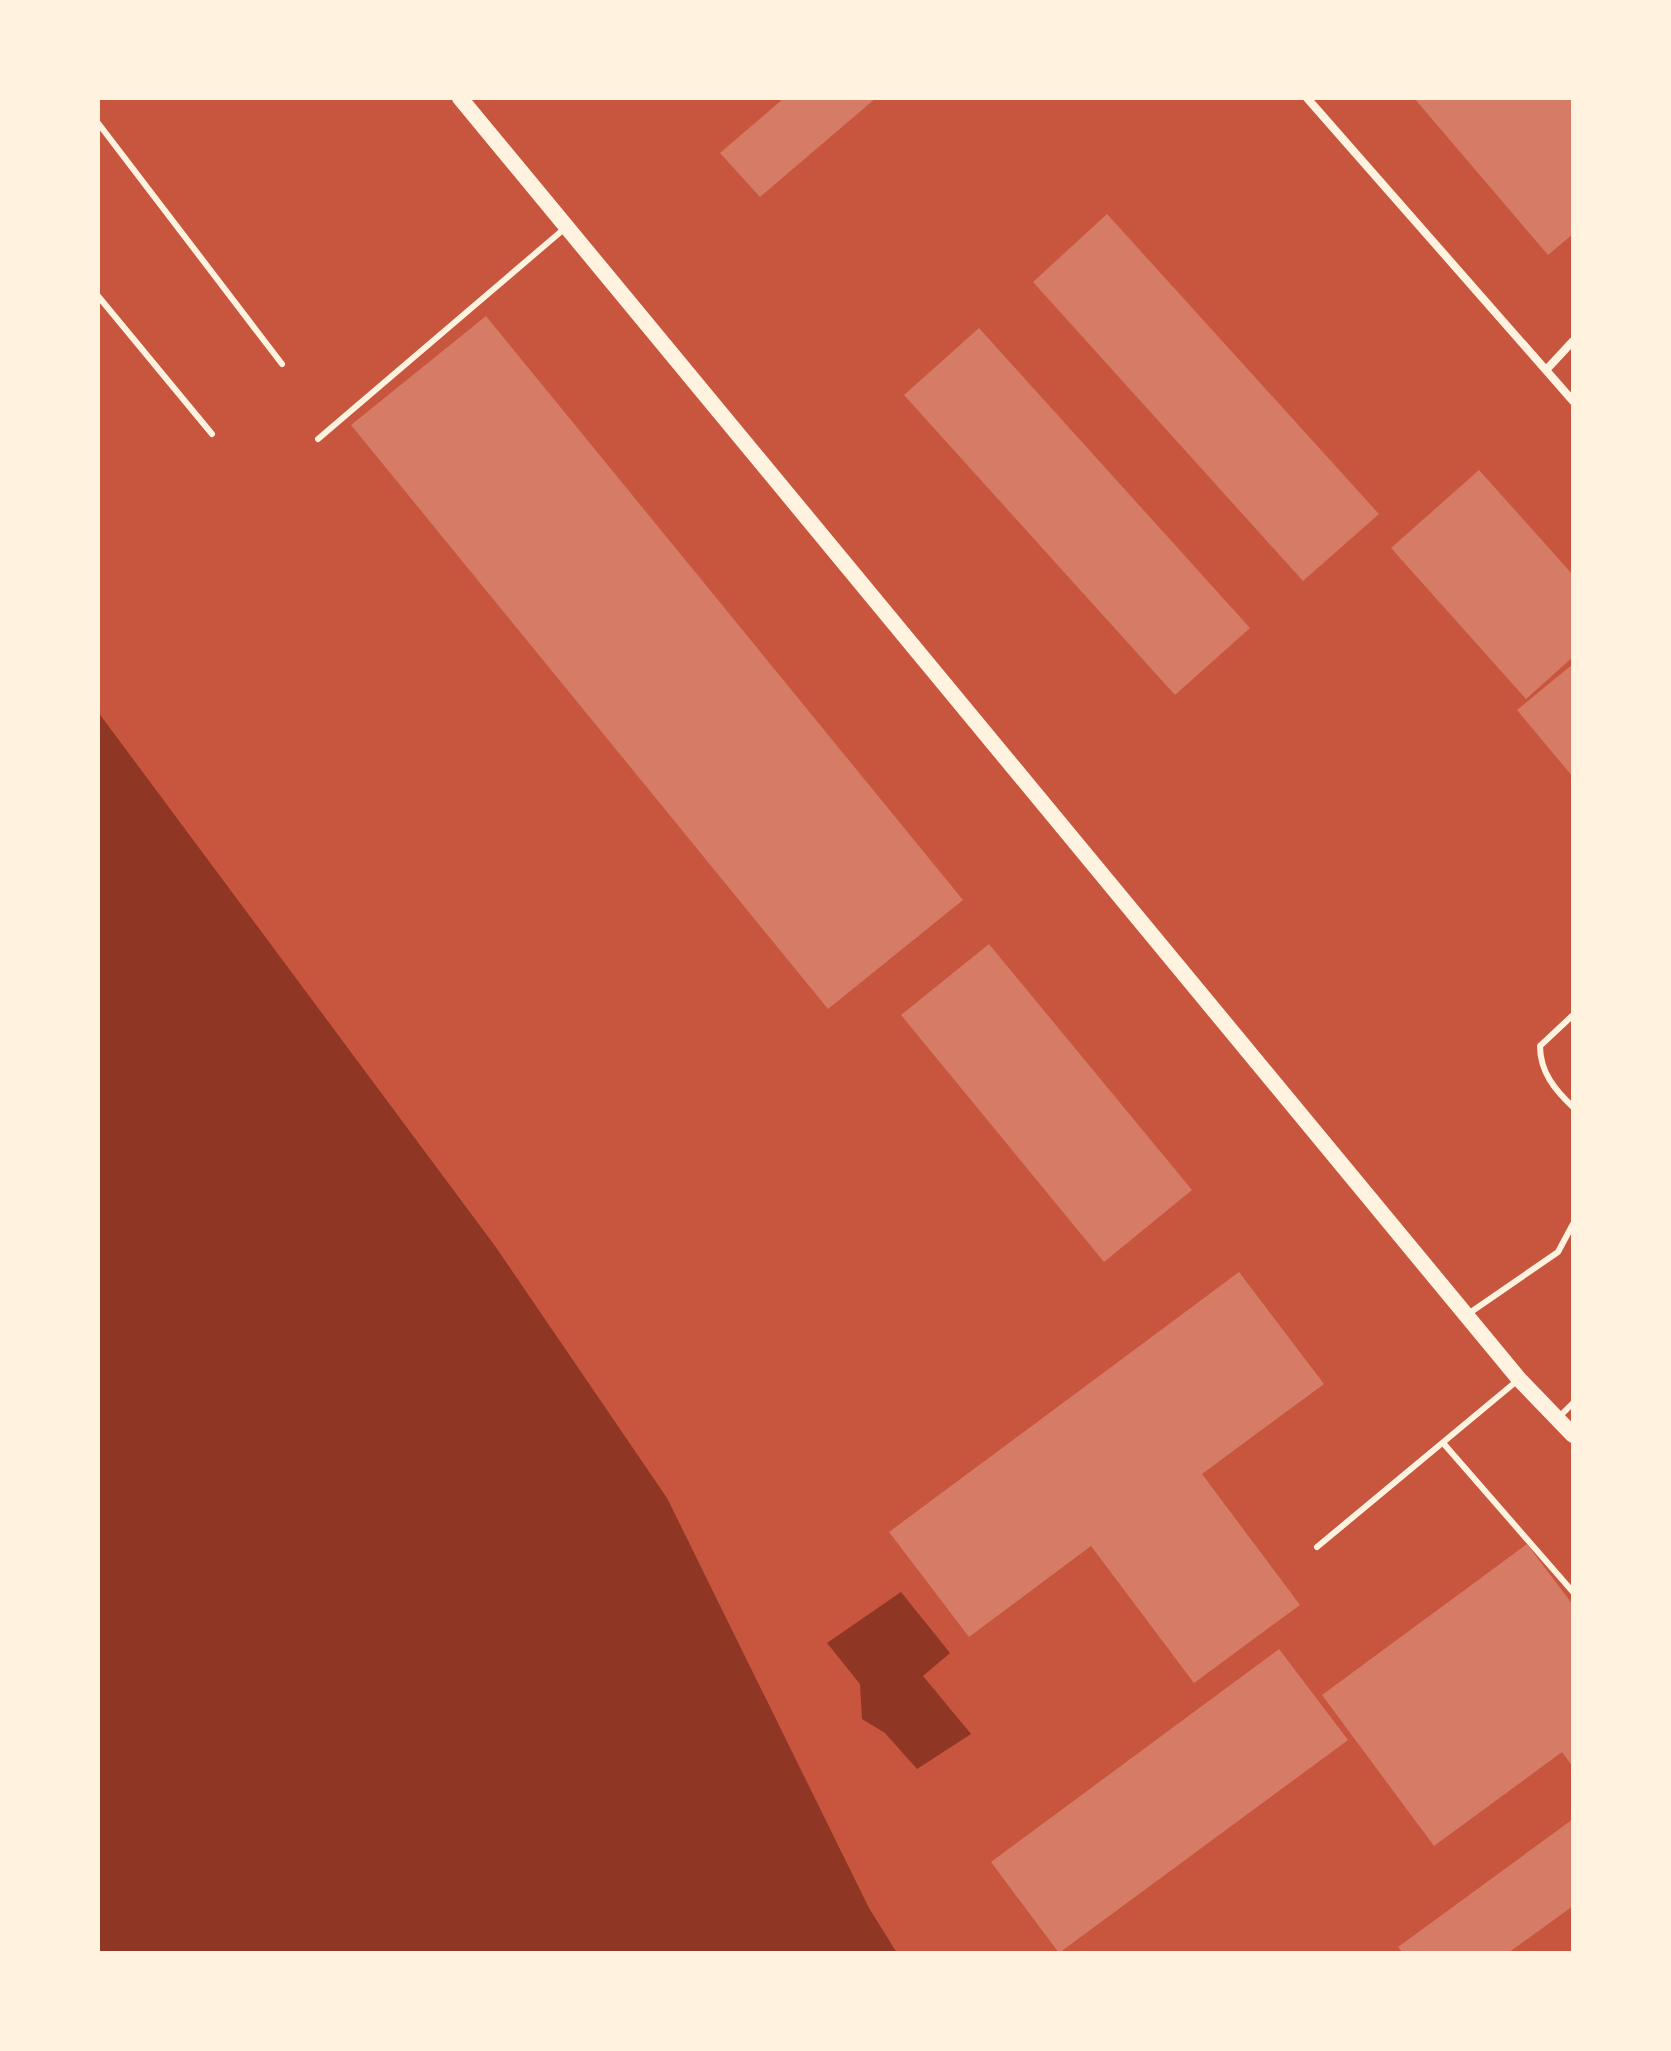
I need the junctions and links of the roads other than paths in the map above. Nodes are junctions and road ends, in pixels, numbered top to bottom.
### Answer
1 (460, 98) edge
2 (1307, 98) edge
3 (98, 123) edge
4 (566, 227) junction
5 (98, 296) edge
6 (1573, 341) edge
7 (282, 364) dead end
8 (1547, 369) junction
9 (1573, 401) edge
10 (212, 434) dead end
11 (318, 439) dead end
12 (1573, 1015) edge
13 (1573, 1107) edge
14 (1573, 1224) edge
15 (1468, 1314) junction
16 (1519, 1379) junction
17 (1573, 1403) edge
18 (1558, 1418) junction
19 (1573, 1435) edge
20 (1444, 1444) junction
21 (1317, 1547) dead end
22 (1573, 1592) edge

1 - 4 main road
2 - 8 street
3 - 7 lane
4 - 11 lane
4 - 15 main road
5 - 10 lane
6 - 8 street
8 - 9 street
12 - 13 lane
14 - 15 lane
15 - 16 main road
16 - 18 main road
16 - 20 lane
17 - 18 lane
18 - 19 main road
20 - 21 lane
20 - 22 lane

